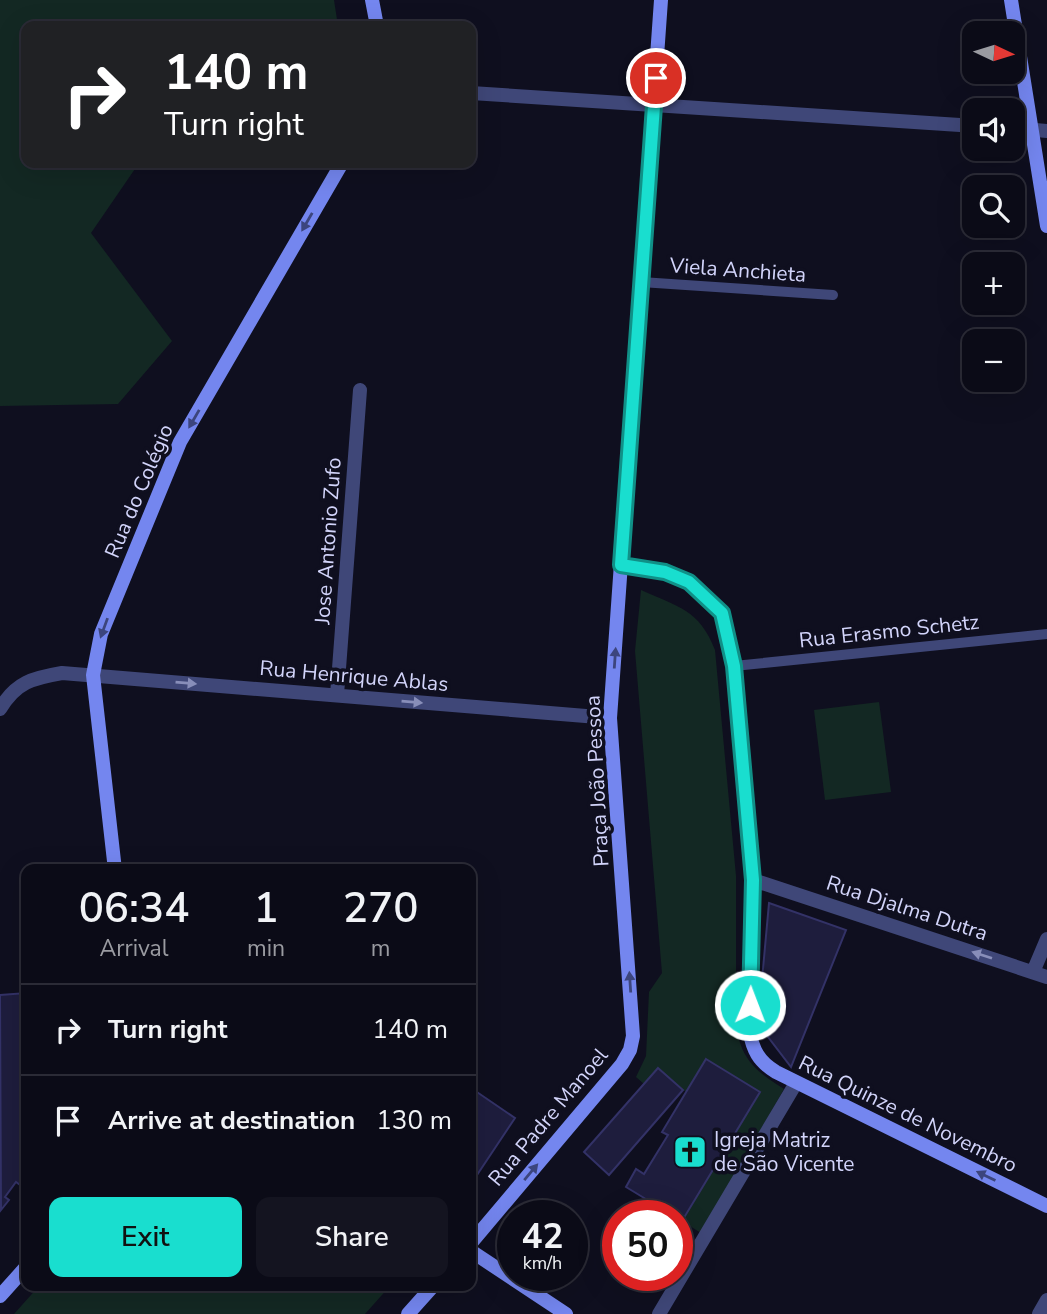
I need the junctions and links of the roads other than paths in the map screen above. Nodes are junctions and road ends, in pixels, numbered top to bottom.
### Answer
1 (372, 0) edge
2 (661, 0) edge
3 (1011, 0) edge
4 (376, 21) edge
5 (476, 93) edge
6 (654, 104) junction
7 (962, 125) edge
8 (1025, 129) edge
9 (1032, 130) junction
10 (1047, 131) edge
11 (339, 168) edge
12 (1047, 226) edge
13 (641, 282) junction
14 (833, 295) dead end
15 (360, 390) dead end
16 (621, 565) junction
17 (1047, 635) edge
18 (734, 666) junction
19 (93, 675) junction
20 (337, 695) junction
21 (0, 709) edge
22 (610, 718) junction
23 (114, 864) edge
24 (753, 880) junction
25 (1047, 939) edge
26 (1040, 974) edge
27 (630, 1050) joint
28 (796, 1083) junction
29 (1047, 1206) edge
30 (476, 1237) edge
31 (476, 1254) edge
32 (21, 1273) edge
33 (423, 1291) edge
34 (429, 1291) edge
35 (0, 1296) edge
36 (1047, 1300) edge
37 (419, 1303) junction
38 (408, 1314) edge
39 (566, 1314) edge
40 (659, 1314) edge
41 (1039, 1314) edge

1 - 4 main road
2 - 6 main road, Praça João Pessoa
3 - 9 main road
5 - 6 street
6 - 7 street
6 - 13 main road, Praça João Pessoa
8 - 9 street
9 - 10 street
9 - 12 main road
11 -> 19 main road, Rua do Colégio
13 - 14 lane, Viela Anchieta
13 - 16 main road, Praça João Pessoa
15 - 20 street, Jose Antonio Zufo
16 - 18 main road
22 -> 16 main road, Praça João Pessoa
17 - 18 lane, Rua Erasmo Schetz
18 - 24 main road
19 -> 20 street, Rua Henrique Ablas
19 - 21 street, Rua Henrique Ablas
19 - 23 main road, Rua do Colégio
20 -> 22 street, Rua Henrique Ablas
27 -> 22 main road, Praça João Pessoa
26 -> 24 street, Rua Djalma Dutra
24 - 28 main road, Rua Quinze de Novembro
25 - 26 street
30 -> 27 main road, Rua Padre Manoel
29 -> 28 main road, Rua Quinze de Novembro
28 - 40 street
31 - 39 main road
32 - 35 main road
33 - 37 main road
34 - 37 main road
36 - 41 street
37 - 38 main road

